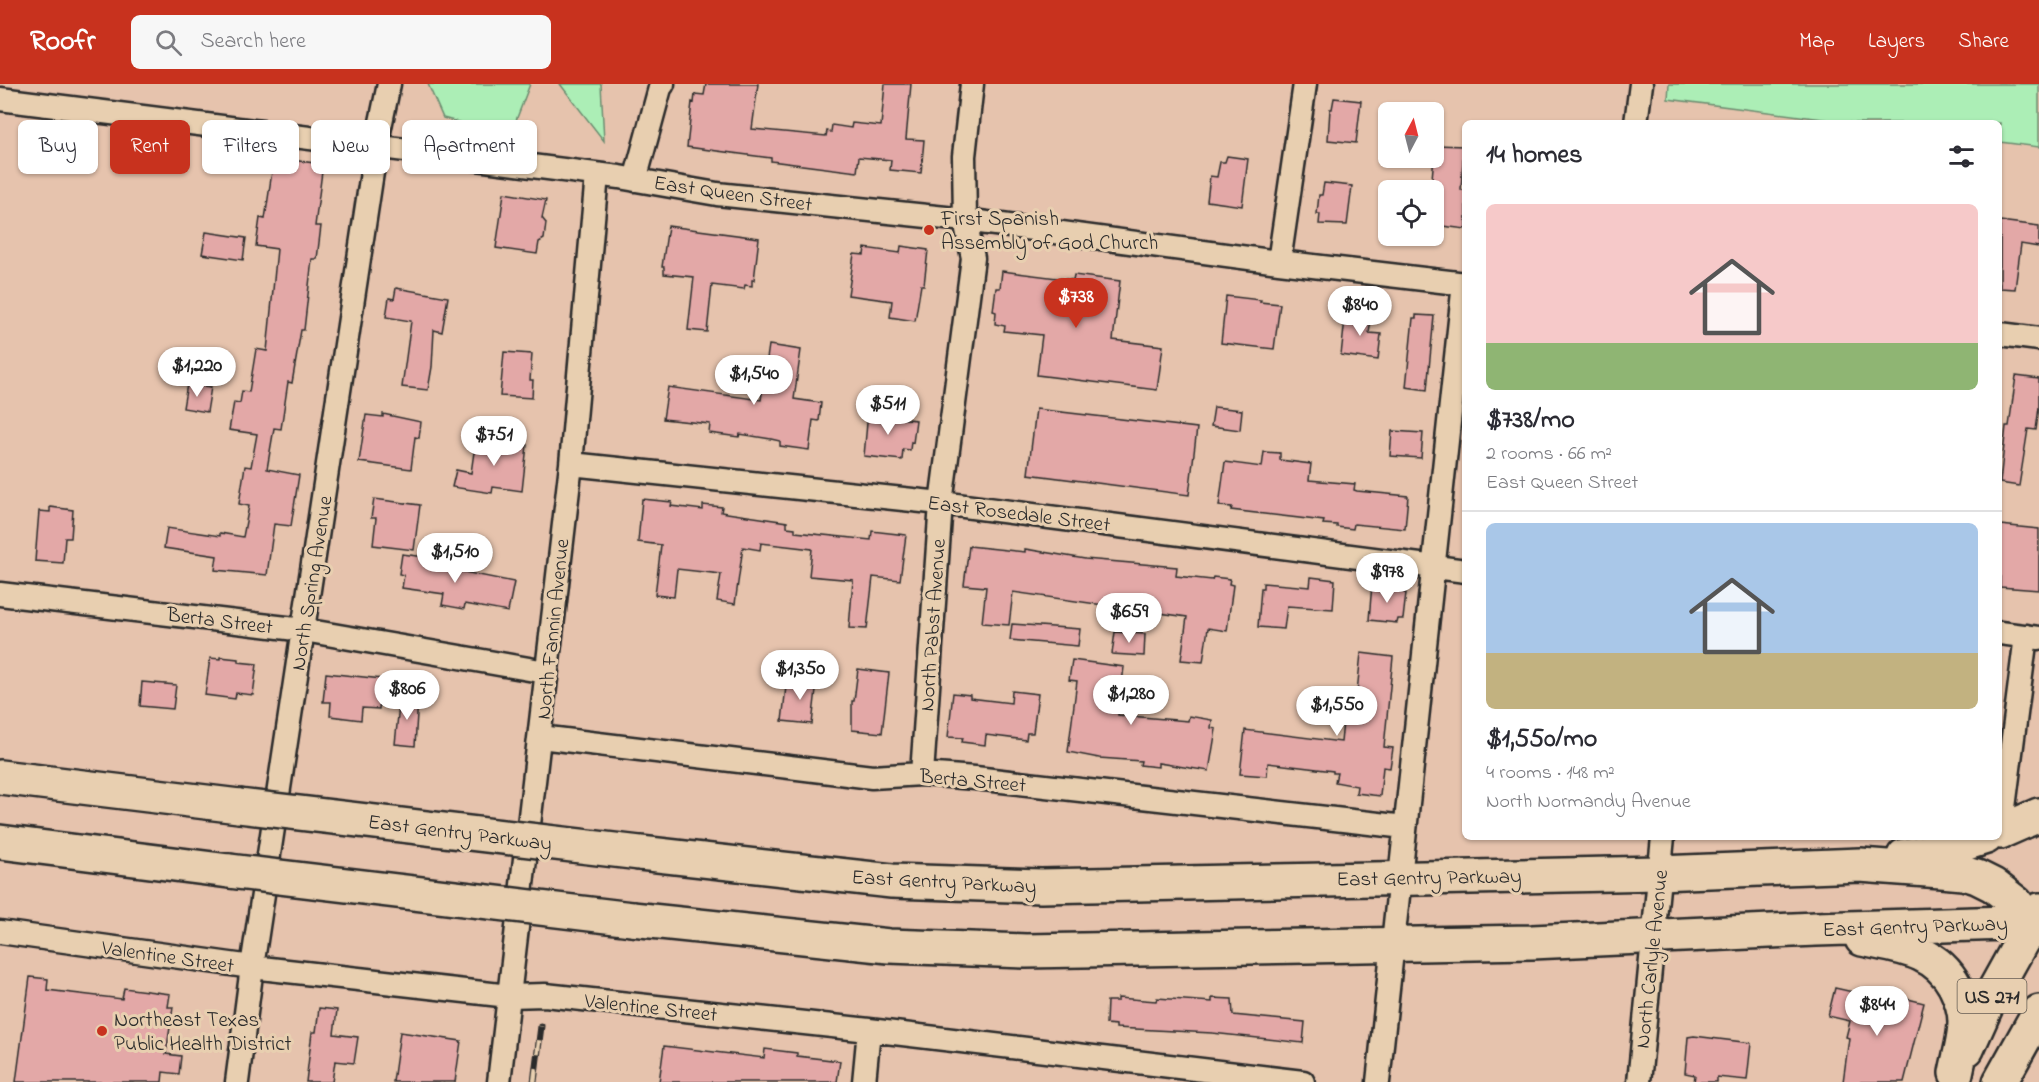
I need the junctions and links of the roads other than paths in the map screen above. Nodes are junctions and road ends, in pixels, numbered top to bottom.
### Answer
1 (389, 84) edge
2 (972, 84) edge
3 (1305, 84) edge
4 (1641, 84) edge
5 (661, 85) edge
6 (0, 99) edge
7 (381, 120) edge
8 (1636, 120) edge
9 (311, 138) edge
10 (390, 148) edge
11 (372, 174) edge
12 (597, 175) junction
13 (635, 180) junction
14 (965, 220) junction
15 (1279, 262) junction
16 (1462, 283) edge
17 (1462, 310) edge
18 (2002, 334) edge
19 (2039, 339) edge
20 (571, 464) junction
21 (941, 503) junction
22 (1434, 567) junction
23 (1462, 570) edge
24 (0, 594) edge
25 (304, 630) junction
26 (2002, 633) edge
27 (2032, 637) edge
28 (546, 672) junction
29 (540, 737) junction
30 (922, 774) junction
31 (0, 777) edge
32 (2002, 800) edge
33 (2039, 815) edge
34 (1406, 827) junction
35 (2002, 830) edge
36 (1663, 840) edge
37 (1975, 840) edge
38 (0, 842) edge
39 (1860, 865) junction
40 (1659, 873) junction
41 (1400, 877) junction
42 (2037, 921) edge
43 (1816, 929) junction
44 (0, 932) edge
45 (1653, 938) junction
46 (1394, 944) junction
47 (252, 967) junction
48 (509, 996) junction
49 (2039, 1012) edge
50 (869, 1030) junction
51 (1188, 1075) edge
52 (1954, 1077) edge
53 (237, 1082) edge
54 (499, 1082) edge
55 (864, 1082) edge
56 (1303, 1082) edge
57 (1378, 1082) edge
58 (1639, 1082) edge
59 (2000, 1082) edge

1 - 7 street, North Spring Avenue
2 - 14 street, North Pabst Avenue
3 - 15 street
4 - 8 street
5 - 13 street
6 - 9 street, East Queen Street
10 - 12 street, East Queen Street
11 - 25 street, North Spring Avenue
12 - 13 street, East Queen Street
12 - 20 street, North Fannin Avenue
13 - 14 street, East Queen Street
14 - 15 street, East Queen Street
14 - 21 street, North Pabst Avenue
15 - 16 street, East Queen Street
17 - 22 street
18 - 19 street
20 - 21 street, East Rosedale Street
20 - 28 street, North Fannin Avenue
21 - 22 street, East Rosedale Street
21 - 30 street, North Pabst Avenue
22 - 23 street, East Rosedale Street
22 - 34 street
24 - 25 street, Berta Street
25 - 28 street, Berta Street
25 - 47 street, North Spring Avenue
26 - 27 street
27 - 32 street
28 - 29 street, North Fannin Avenue
29 - 30 street, Berta Street
29 - 48 street, North Fannin Avenue
30 - 34 street, Berta Street
31 - 41 main road, East Gentry Parkway, bridge
33 - 35 main road
34 - 41 street
36 - 40 street, North Carlyle Avenue
37 - 39 main road
38 - 46 main road, East Gentry Parkway, bridge
39 - 40 main road, East Gentry Parkway
39 - 42 main road, East Gentry Parkway
40 - 41 main road, East Gentry Parkway
40 - 45 street, North Carlyle Avenue
41 - 46 street
42 - 43 main road, East Gentry Parkway
42 - 52 main road, US 271
43 - 45 main road, East Gentry Parkway
43 - 52 main road
44 - 47 street, Valentine Street
45 - 46 main road, East Gentry Parkway
45 - 58 street, North Carlyle Avenue
46 - 57 street
47 - 48 street, Valentine Street
47 - 53 street, North Spring Avenue
48 - 50 street, Valentine Street
48 - 54 street, North Fannin Avenue
49 - 59 main road, US 271
50 - 51 street, Valentine Street
50 - 55 street
51 - 56 street, Valentine Street

